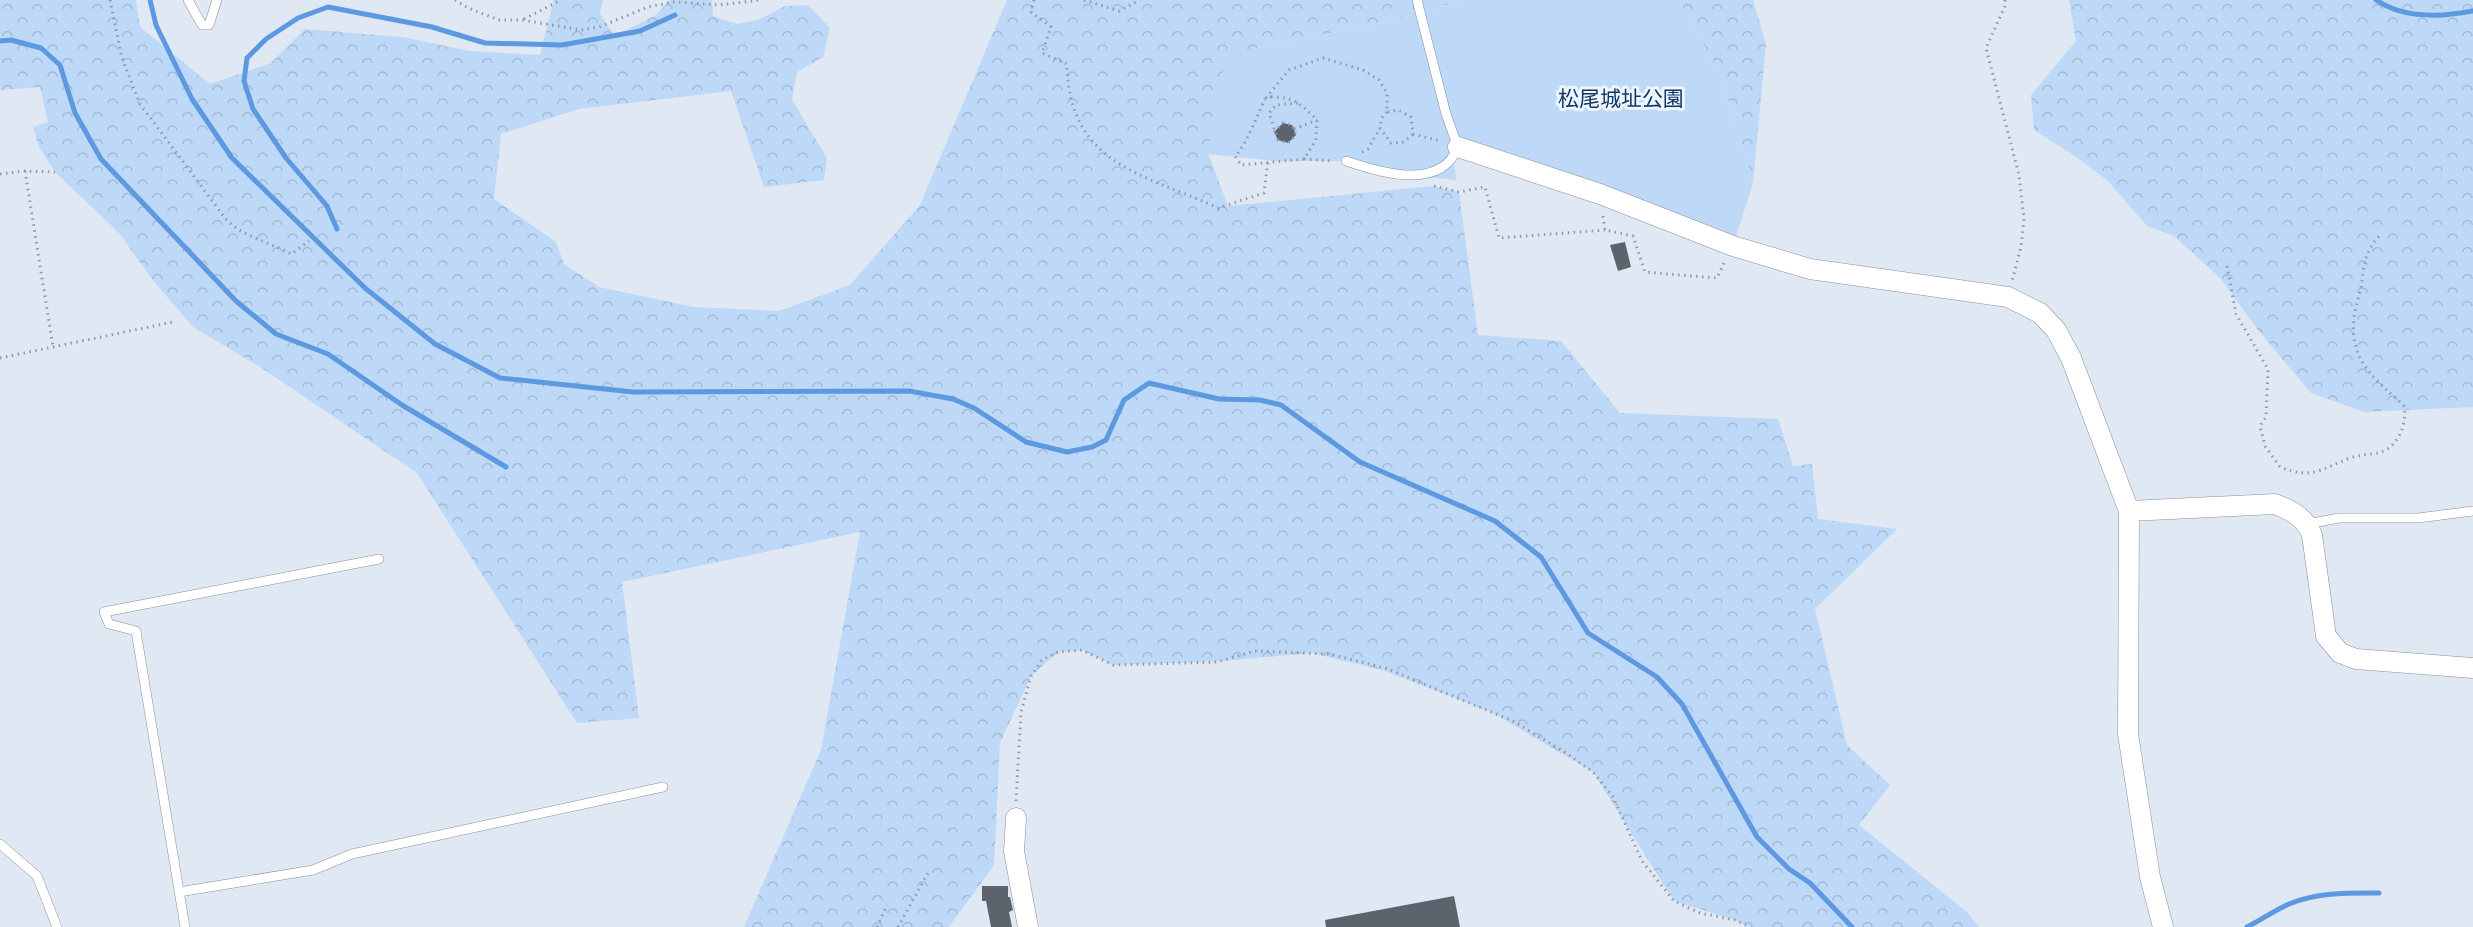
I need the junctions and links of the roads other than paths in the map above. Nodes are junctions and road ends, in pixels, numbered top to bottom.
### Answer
1 (188, 0) edge
2 (217, 0) edge
3 (1417, 0) edge
4 (1458, 147) junction
5 (1346, 161) dead end
6 (2129, 511) junction
7 (2473, 511) edge
8 (2307, 524) junction
9 (379, 559) dead end
10 (2473, 668) edge
11 (663, 787) dead end
12 (1016, 818) road end
13 (0, 844) edge
14 (179, 892) junction
15 (57, 927) edge
16 (185, 927) edge
17 (1029, 927) edge
18 (2163, 927) edge

1 - 2 lane
3 - 4 lane
4 - 5 lane
4 - 6 street
6 - 8 street
6 - 18 street
7 - 8 lane
8 - 10 street
9 - 14 lane
11 - 14 lane
12 - 17 street
13 - 15 lane
14 - 16 lane

